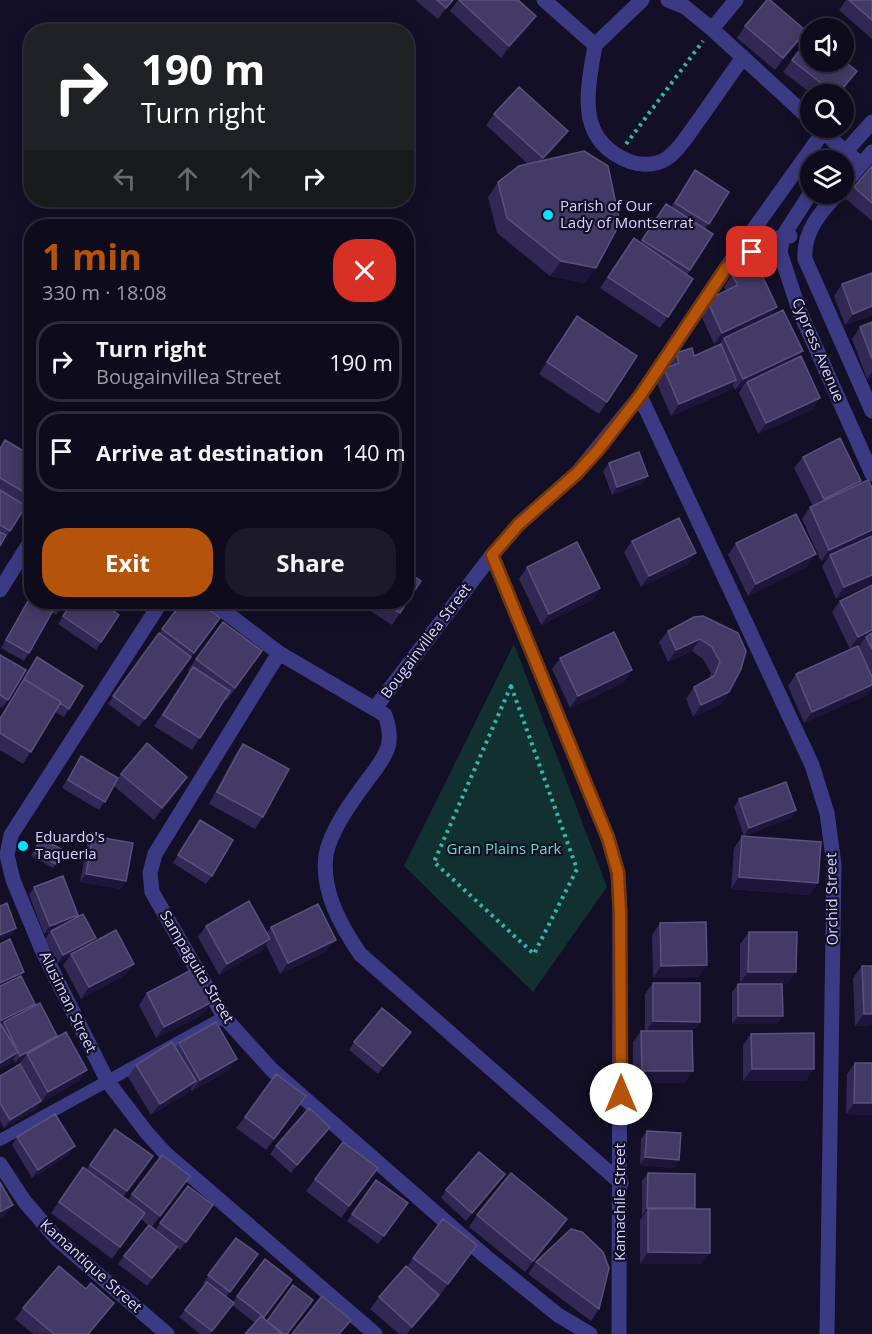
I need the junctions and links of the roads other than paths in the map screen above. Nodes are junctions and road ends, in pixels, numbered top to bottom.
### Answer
1 (544, 0) edge
2 (642, 0) edge
3 (668, 0) edge
4 (736, 0) edge
5 (712, 29) junction
6 (595, 45) junction
7 (743, 57) junction
8 (800, 110) edge
9 (872, 122) edge
10 (816, 138) edge
11 (848, 150) edge
12 (867, 158) edge
13 (854, 173) edge
14 (804, 204) edge
15 (829, 204) edge
16 (807, 233) junction
17 (783, 236) junction
18 (726, 268) junction
19 (640, 396) junction
20 (872, 411) edge
21 (872, 474) edge
22 (24, 552) edge
23 (492, 555) junction
24 (0, 590) edge
25 (156, 609) edge
26 (222, 609) edge
27 (279, 653) junction
28 (375, 708) junction
29 (224, 1017) junction
30 (108, 1082) junction
31 (0, 1140) edge
32 (0, 1164) edge
33 (621, 1184) junction
34 (167, 1334) edge
35 (375, 1334) edge
36 (590, 1334) edge
37 (619, 1334) edge
38 (827, 1334) edge

1 - 6 street
2 - 6 street
3 - 5 street
4 - 5 street
5 - 7 street
6 - 7 street
7 - 8 street
9 - 11 street
10 - 18 street, Bougainvillea Street
12 - 13 street
14 - 17 street
15 - 16 street
16 - 17 street
16 - 20 street, Cypress Avenue
17 - 18 street, Bougainvillea Street
17 - 21 street, Cypress Avenue
18 - 19 street, Bougainvillea Street
19 - 23 street, Bougainvillea Street
19 - 38 street, Orchid Street
22 - 24 street
23 - 28 street, Bougainvillea Street
23 - 33 street, Kamachile Street
25 - 30 street, Alusiman Street
26 - 27 street
27 - 28 street
27 - 29 street, Sampaguita Street
28 - 33 street
29 - 30 lane
29 - 36 street, Sampaguita Street
30 - 31 lane
30 - 35 street, Alusiman Street
32 - 34 street, Kamantique Street
33 - 37 street, Kamachile Street

